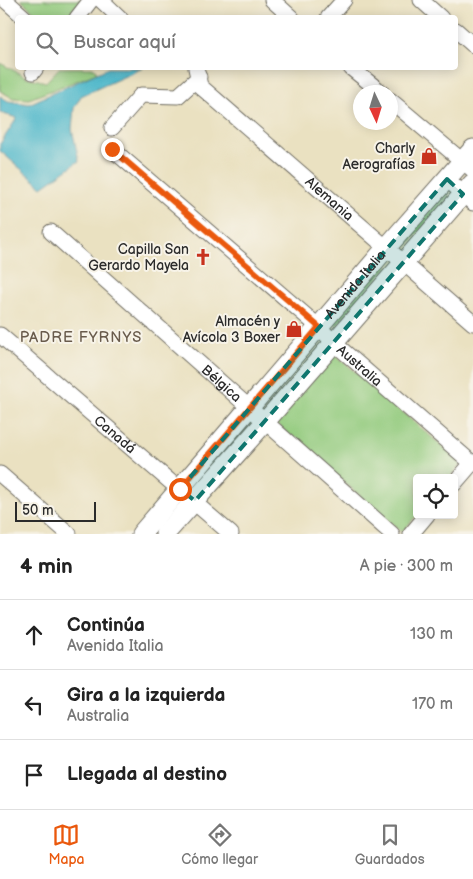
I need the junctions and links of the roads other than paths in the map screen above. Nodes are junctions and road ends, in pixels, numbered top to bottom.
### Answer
1 (4, 0) edge
2 (91, 0) edge
3 (101, 0) edge
4 (272, 0) edge
5 (344, 0) edge
6 (420, 0) edge
7 (22, 15) edge
8 (78, 15) edge
9 (117, 15) edge
10 (289, 15) edge
11 (331, 15) edge
12 (438, 15) edge
13 (458, 32) edge
14 (473, 45) edge
15 (354, 70) edge
16 (198, 72) edge
17 (372, 85) edge
18 (398, 106) edge
19 (112, 128) dead end
20 (112, 149) dead end
21 (470, 160) edge
22 (447, 180) junction
23 (470, 193) edge
24 (51, 232) dead end
25 (386, 248) junction
26 (404, 263) junction
27 (473, 323) edge
28 (319, 327) junction
29 (0, 335) edge
30 (334, 343) junction
31 (250, 408) junction
32 (266, 422) junction
33 (473, 463) edge
34 (0, 474) edge
35 (458, 480) edge
36 (188, 495) junction
37 (424, 519) edge
38 (69, 534) edge
39 (141, 534) edge
40 (166, 534) edge
41 (231, 534) edge
42 (392, 534) edge
43 (411, 534) edge

1 - 7 street
2 - 8 street
3 - 9 street
4 - 10 street
5 - 11 street
6 - 12 street
13 - 14 street
15 - 17 street
16 - 19 street
16 - 25 street, Alemania
18 - 21 street
20 - 28 street, Australia
21 - 22 main road, Avenida Italia
22 - 23 street
22 - 25 main road, Avenida Italia
23 - 26 main road, Avenida Italia
24 - 31 street, Bélgica
25 - 26 street, Alemania
25 - 28 main road, Avenida Italia
26 - 27 street, Alemania
26 - 30 main road, Avenida Italia
28 - 30 street, Australia
28 - 31 main road, Avenida Italia
29 - 36 street, Canadá
30 - 32 main road, Avenida Italia
30 - 33 street, Australia
31 - 32 street, Bélgica
31 - 36 main road, Avenida Italia
32 - 36 main road, Avenida Italia
32 - 42 street, Bélgica
33 - 35 street
34 - 38 street
36 - 39 main road, Avenida Italia
36 - 40 main road, Avenida Italia
36 - 41 street, Canadá
37 - 43 street

